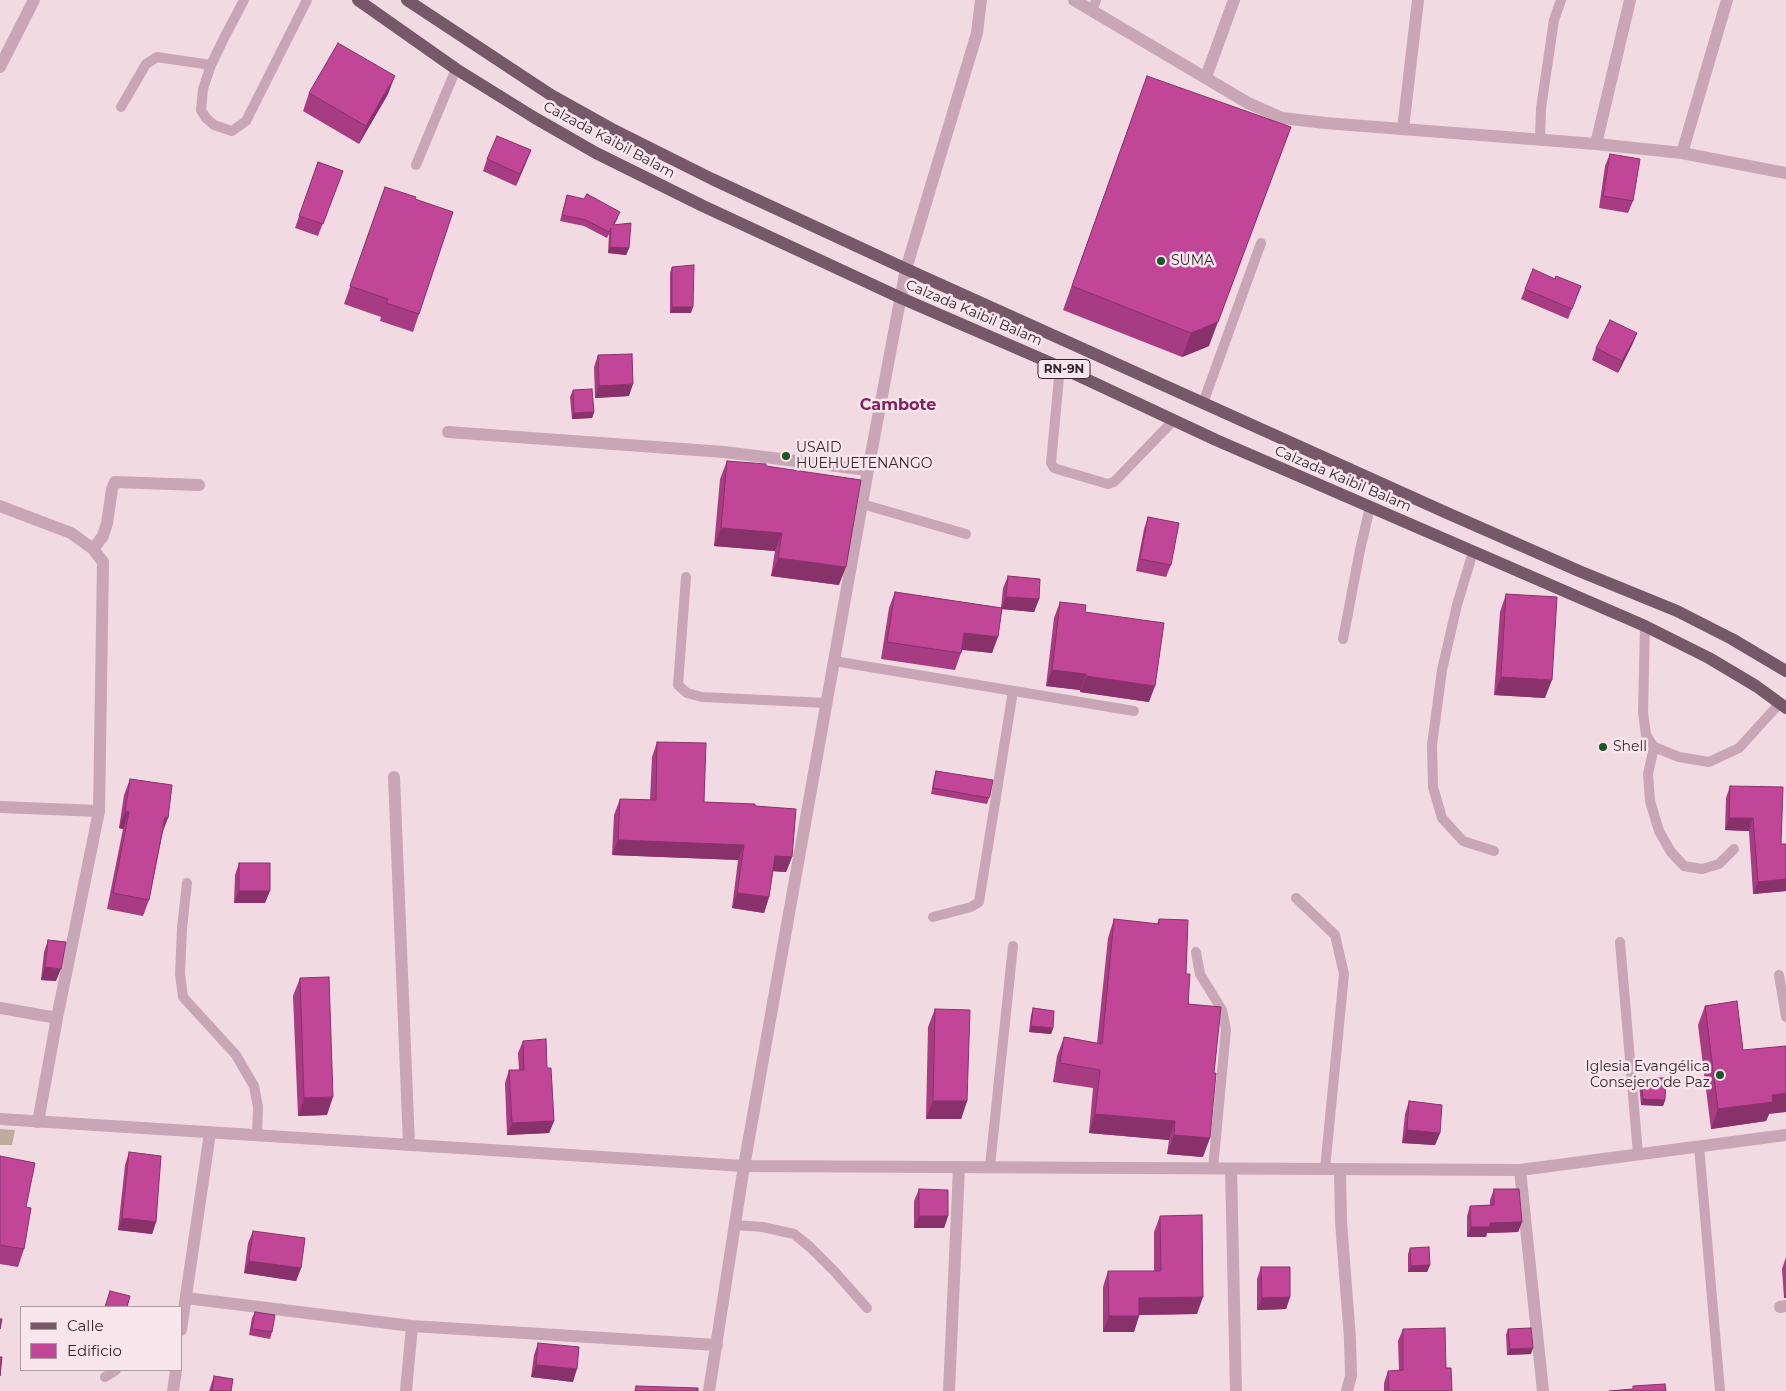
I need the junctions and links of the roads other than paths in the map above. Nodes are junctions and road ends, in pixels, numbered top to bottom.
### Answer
1 (34, 0) edge
2 (244, 0) edge
3 (307, 0) edge
4 (358, 0) edge
5 (407, 0) edge
6 (981, 0) edge
7 (1074, 0) edge
8 (1234, 0) edge
9 (1418, 0) edge
10 (1561, 0) edge
11 (1630, 0) edge
12 (1727, 0) edge
13 (1094, 6) edge
14 (211, 65) junction
15 (0, 67) edge
16 (456, 69) junction
17 (1206, 77) junction
18 (121, 107) dead end
19 (1403, 129) junction
20 (1540, 140) junction
21 (1596, 144) junction
22 (1682, 153) junction
23 (416, 165) dead end
24 (1786, 173) edge
25 (1261, 244) dead end
26 (906, 269) junction
27 (901, 298) junction
28 (1060, 367) junction
29 (1203, 403) junction
30 (1174, 420) junction
31 (448, 432) dead end
32 (868, 470) junction
33 (199, 485) dead end
34 (862, 504) junction
35 (0, 506) edge
36 (1370, 507) junction
37 (966, 534) dead end
38 (93, 548) junction
39 (1473, 552) junction
40 (686, 577) dead end
41 (1644, 626) junction
42 (1343, 639) dead end
43 (834, 661) junction
44 (1786, 671) edge
45 (1013, 691) junction
46 (826, 703) junction
47 (1783, 706) edge
48 (1134, 711) dead end
49 (1654, 746) junction
50 (394, 777) dead end
51 (0, 807) edge
52 (99, 811) junction
53 (1734, 849) dead end
54 (1494, 851) dead end
55 (187, 884) dead end
56 (1296, 898) dead end
57 (933, 917) dead end
58 (1620, 942) dead end
59 (1013, 946) dead end
60 (1196, 952) dead end
61 (1779, 975) dead end
62 (0, 1008) edge
63 (1786, 1017) edge
64 (57, 1018) junction
65 (0, 1118) edge
66 (38, 1122) junction
67 (210, 1133) junction
68 (257, 1135) junction
69 (1786, 1135) edge
70 (409, 1145) junction
71 (1699, 1146) junction
72 (1638, 1154) junction
73 (744, 1166) junction
74 (990, 1166) junction
75 (959, 1167) junction
76 (1213, 1169) junction
77 (1231, 1169) junction
78 (1325, 1169) junction
79 (1340, 1170) junction
80 (1520, 1170) junction
81 (735, 1224) junction
82 (186, 1298) junction
83 (867, 1308) dead end
84 (182, 1324) edge
85 (412, 1326) junction
86 (716, 1345) junction
87 (114, 1371) edge
88 (176, 1371) edge
89 (105, 1377) dead end
90 (173, 1391) edge
91 (406, 1391) edge
92 (709, 1391) edge
93 (948, 1391) edge
94 (1236, 1391) edge
95 (1347, 1391) edge
96 (1543, 1391) edge
97 (1720, 1391) edge

1 - 15 street
2 - 14 lane
3 - 14 lane
4 - 16 main road, Calzada Kaibil Balam / RN-9N
5 - 26 main road, Calzada Kaibil Balam / RN-9N
6 - 26 street
7 - 13 street
8 - 17 street
9 - 19 street
10 - 20 lane
11 - 21 street
12 - 22 street
13 - 17 street
14 - 18 lane
16 - 23 lane
16 - 27 main road, Calzada Kaibil Balam / RN-9N
17 - 19 street
19 - 20 street
20 - 21 street
21 - 22 street
22 - 24 street
25 - 29 lane
26 - 27 street
26 - 29 main road, Calzada Kaibil Balam / RN-9N
27 - 28 main road, Calzada Kaibil Balam / RN-9N
27 - 32 street
28 - 30 main road, Calzada Kaibil Balam / RN-9N
28 - 30 lane
29 - 44 main road, Calzada Kaibil Balam / RN-9N
30 - 36 main road, Calzada Kaibil Balam / RN-9N
31 - 32 street
32 - 34 street
33 - 38 street
34 - 37 lane
34 - 43 street
35 - 38 street
36 - 39 main road, Calzada Kaibil Balam / RN-9N
36 - 42 lane
38 - 52 street
39 - 41 main road, Calzada Kaibil Balam / RN-9N
39 - 54 lane
40 - 46 lane
41 - 47 main road, Calzada Kaibil Balam / RN-9N
41 - 49 lane
43 - 45 lane
43 - 46 street
45 - 48 lane
45 - 57 lane
46 - 73 street
47 - 49 lane
49 - 53 lane
50 - 70 street
51 - 52 street
52 - 64 street
55 - 68 lane
56 - 78 lane
58 - 72 lane
59 - 74 lane
60 - 76 lane
61 - 63 lane
62 - 64 street
64 - 66 street
65 - 66 street
66 - 67 street
67 - 68 street
67 - 82 street
68 - 70 street
69 - 71 street
70 - 73 street
71 - 72 street
71 - 97 lane
72 - 80 street
73 - 75 street
73 - 81 street
74 - 75 street
74 - 76 street
75 - 93 street
76 - 77 street
77 - 78 street
77 - 94 street
78 - 79 street
79 - 80 street
79 - 95 street
80 - 96 street
81 - 83 lane
81 - 86 street
82 - 84 street
82 - 85 street
85 - 86 street
85 - 91 street
86 - 92 street
87 - 89 lane
88 - 90 street

